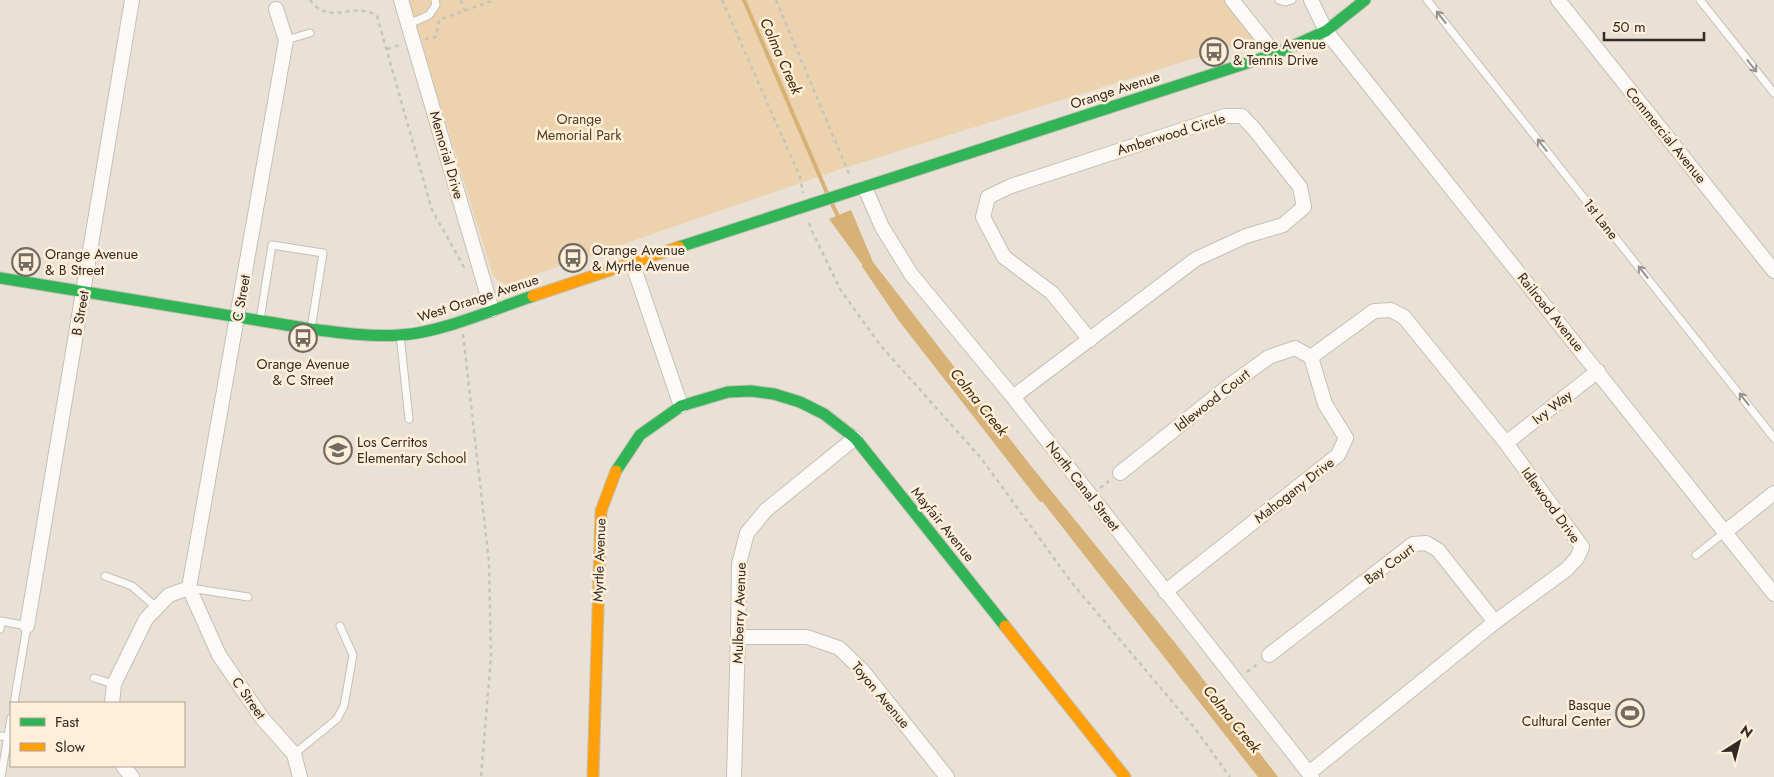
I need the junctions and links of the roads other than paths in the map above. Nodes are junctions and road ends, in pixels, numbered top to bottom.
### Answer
1 (132, 0) edge
2 (401, 0) edge
3 (434, 0) edge
4 (1232, 0) edge
5 (1279, 0) edge
6 (1292, 0) edge
7 (1312, 0) edge
8 (1365, 0) edge
9 (1427, 0) edge
10 (1558, 0) edge
11 (1700, 0) edge
12 (276, 9) dead end
13 (409, 24) junction
14 (1326, 31) junction
15 (310, 33) dead end
16 (286, 40) junction
17 (1275, 54) junction
18 (1774, 93) edge
19 (856, 191) junction
20 (632, 262) junction
21 (1774, 270) edge
22 (0, 278) edge
23 (84, 292) junction
24 (492, 310) junction
25 (238, 316) junction
26 (260, 320) junction
27 (311, 329) junction
28 (400, 335) junction
29 (1090, 340) junction
30 (1311, 357) junction
31 (1598, 371) junction
32 (1013, 398) junction
33 (681, 406) junction
34 (410, 419) dead end
35 (855, 438) junction
36 (1774, 438) edge
37 (1506, 443) junction
38 (1120, 473) road end
39 (1774, 493) edge
40 (1725, 532) junction
41 (1696, 555) dead end
42 (105, 576) dead end
43 (189, 588) junction
44 (1165, 592) junction
45 (1774, 594) edge
46 (248, 597) dead end
47 (157, 608) junction
48 (1495, 622) junction
49 (27, 626) junction
50 (340, 626) dead end
51 (0, 628) edge
52 (738, 636) junction
53 (1269, 655) road end
54 (94, 678) dead end
55 (114, 684) junction
56 (14, 702) edge
57 (112, 702) edge
58 (10, 725) edge
59 (0, 736) edge
60 (8, 738) junction
61 (294, 754) junction
62 (1310, 775) edge
63 (1, 777) edge
64 (300, 777) edge
65 (593, 777) edge
66 (734, 777) edge
67 (946, 777) edge
68 (1125, 777) edge

1 - 23 street, B Street
2 - 13 street, Memorial Drive
3 - 13 lane
4 - 17 street
5 - 6 lane
7 - 14 street, Railroad Avenue
8 - 14 street, Orange Avenue
36 -> 9 lane, 1st Lane
10 - 21 street, Commercial Avenue
11 -> 18 lane
12 - 16 street, C Street
13 - 24 street, Memorial Drive
14 - 17 street, Orange Avenue
14 - 31 street, Railroad Avenue
15 - 16 lane
16 - 25 street, C Street
17 - 19 street, Orange Avenue
19 - 20 street, West Orange Avenue
19 - 32 street, North Canal Street
20 - 24 street, West Orange Avenue
20 - 33 street
22 - 23 street, West Orange Avenue
23 - 25 street, West Orange Avenue
23 - 49 street, B Street
24 - 28 street, West Orange Avenue
25 - 26 street, West Orange Avenue
25 - 43 street, C Street
26 - 27 street, West Orange Avenue
26 - 27 lane
27 - 28 street, West Orange Avenue
28 - 34 lane
29 - 29 street, Amberwood Circle
29 - 32 street, Amberwood Circle
30 - 37 street, Idlewood Drive
30 - 38 street, Idlewood Court
30 - 44 street, Mahogany Drive
31 - 37 street, Ivy Way
31 - 40 street, Railroad Avenue
32 - 44 street, North Canal Street
33 - 35 street, Mayfair Avenue
33 - 65 street, Myrtle Avenue
35 - 52 street, Mulberry Avenue
35 - 68 street, Mayfair Avenue
37 - 48 street, Idlewood Drive
39 - 40 street
40 - 41 lane
40 - 45 street, Railroad Avenue
42 - 47 lane
43 - 46 lane
43 - 47 street
43 - 61 street, C Street
44 - 62 street, North Canal Street
47 - 55 street
48 - 53 street, Bay Court
48 - 62 street, Idlewood Drive
49 - 51 lane
49 - 56 lane
50 - 61 lane
52 - 66 street, Mulberry Avenue
52 - 67 street, Toyon Avenue
54 - 55 lane
55 - 57 street
58 - 60 lane
59 - 60 lane
60 - 63 lane
61 - 64 street, C Street

